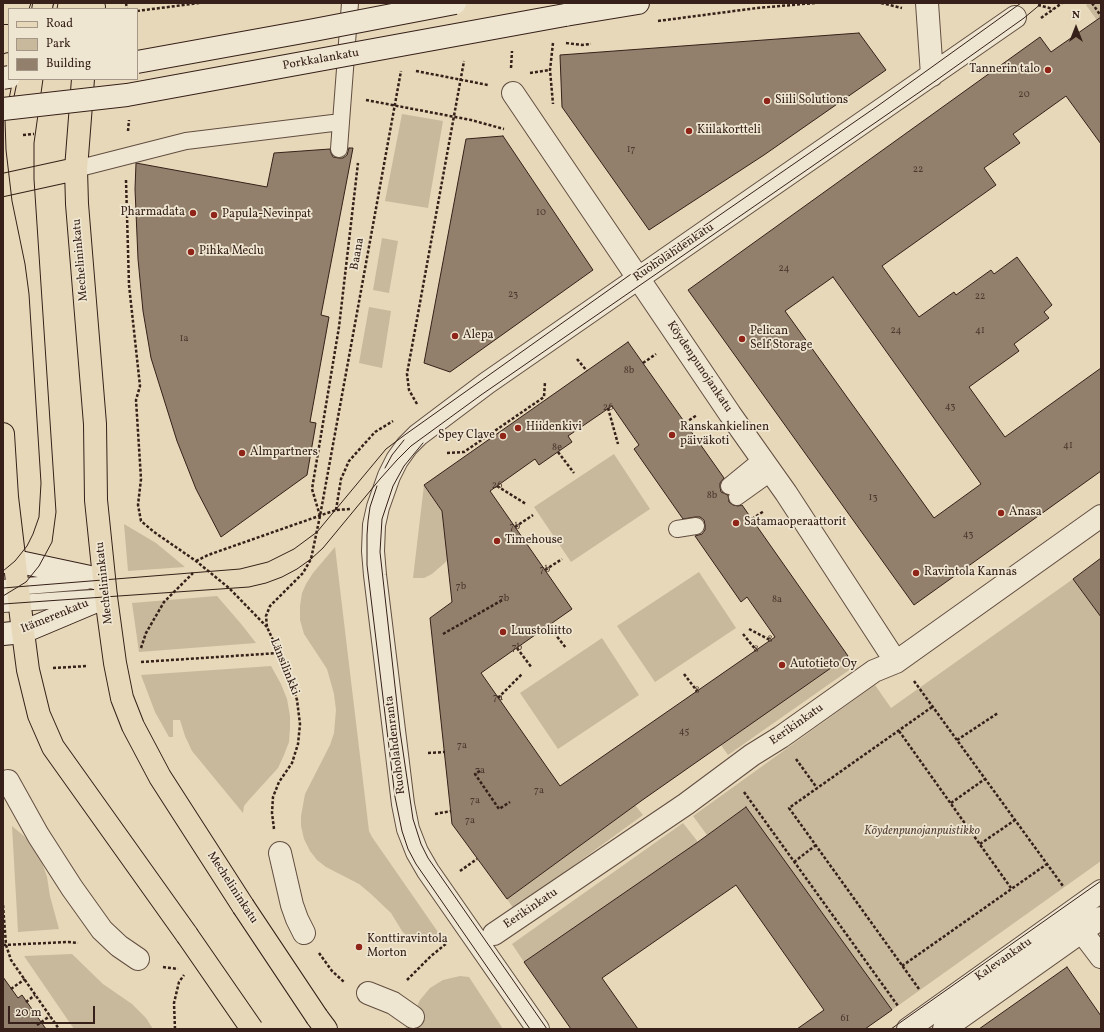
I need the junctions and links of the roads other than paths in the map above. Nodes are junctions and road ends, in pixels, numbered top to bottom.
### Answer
1 (350, 3) edge
2 (455, 3) edge
3 (638, 3) edge
4 (927, 3) edge
5 (97, 6) edge
6 (75, 8) edge
7 (1015, 17) dead end
8 (138, 62) edge
9 (8, 69) edge
10 (932, 75) junction
11 (83, 80) edge
12 (3, 92) edge
13 (513, 93) road end
14 (3, 109) edge
15 (341, 122) junction
16 (339, 149) dead end
17 (76, 169) junction
18 (3, 185) edge
19 (638, 278) junction
20 (3, 434) edge
21 (418, 435) joint
22 (767, 466) junction
23 (733, 491) dead end
24 (1101, 516) edge
25 (9, 561) edge
26 (105, 588) junction
27 (11, 596) edge
28 (13, 633) edge
29 (896, 662) junction
30 (8, 781) dead end
31 (280, 853) road end
32 (1101, 891) edge
33 (1101, 918) edge
34 (1082, 932) junction
35 (304, 933) road end
36 (494, 934) dead end
37 (1101, 957) edge
38 (138, 959) dead end
39 (368, 993) road end
40 (413, 1017) dead end
41 (904, 1019) edge
42 (322, 1023) edge
43 (252, 1029) edge
44 (538, 1029) edge
45 (944, 1029) edge

1 - 15 lane
2 - 8 street, bridge
3 - 14 street, Porkkalankatu, bridge
4 - 10 street
5 - 6 main road
7 - 10 street, Ruoholahdenkatu
9 - 12 main road
10 - 19 street, Ruoholahdenkatu
11 - 17 main road, Mechelininkatu
13 - 19 street, Köydenpunojankatu
15 - 16 lane
15 - 17 lane
17 - 18 main road
17 - 26 main road, Mechelininkatu
19 - 21 street, Ruoholahdenkatu
19 - 22 street, Köydenpunojankatu
20 - 25 main road
21 - 44 street, Ruoholahdenranta
22 - 23 lane
22 - 29 street, Köydenpunojankatu
24 - 29 street, Eerikinkatu
25 - 26 street
25 - 27 main road
26 - 27 lane
26 - 28 street, Itämerenkatu
26 - 42 main road, Mechelininkatu, bridge
27 - 28 main road
28 - 43 main road, bridge
29 - 36 street, Eerikinkatu
30 - 38 street
31 - 35 street
32 - 41 street, Kalevankatu
33 - 34 street, Kalevankatu
34 - 37 street
34 - 45 street, Kalevankatu
39 - 40 street

